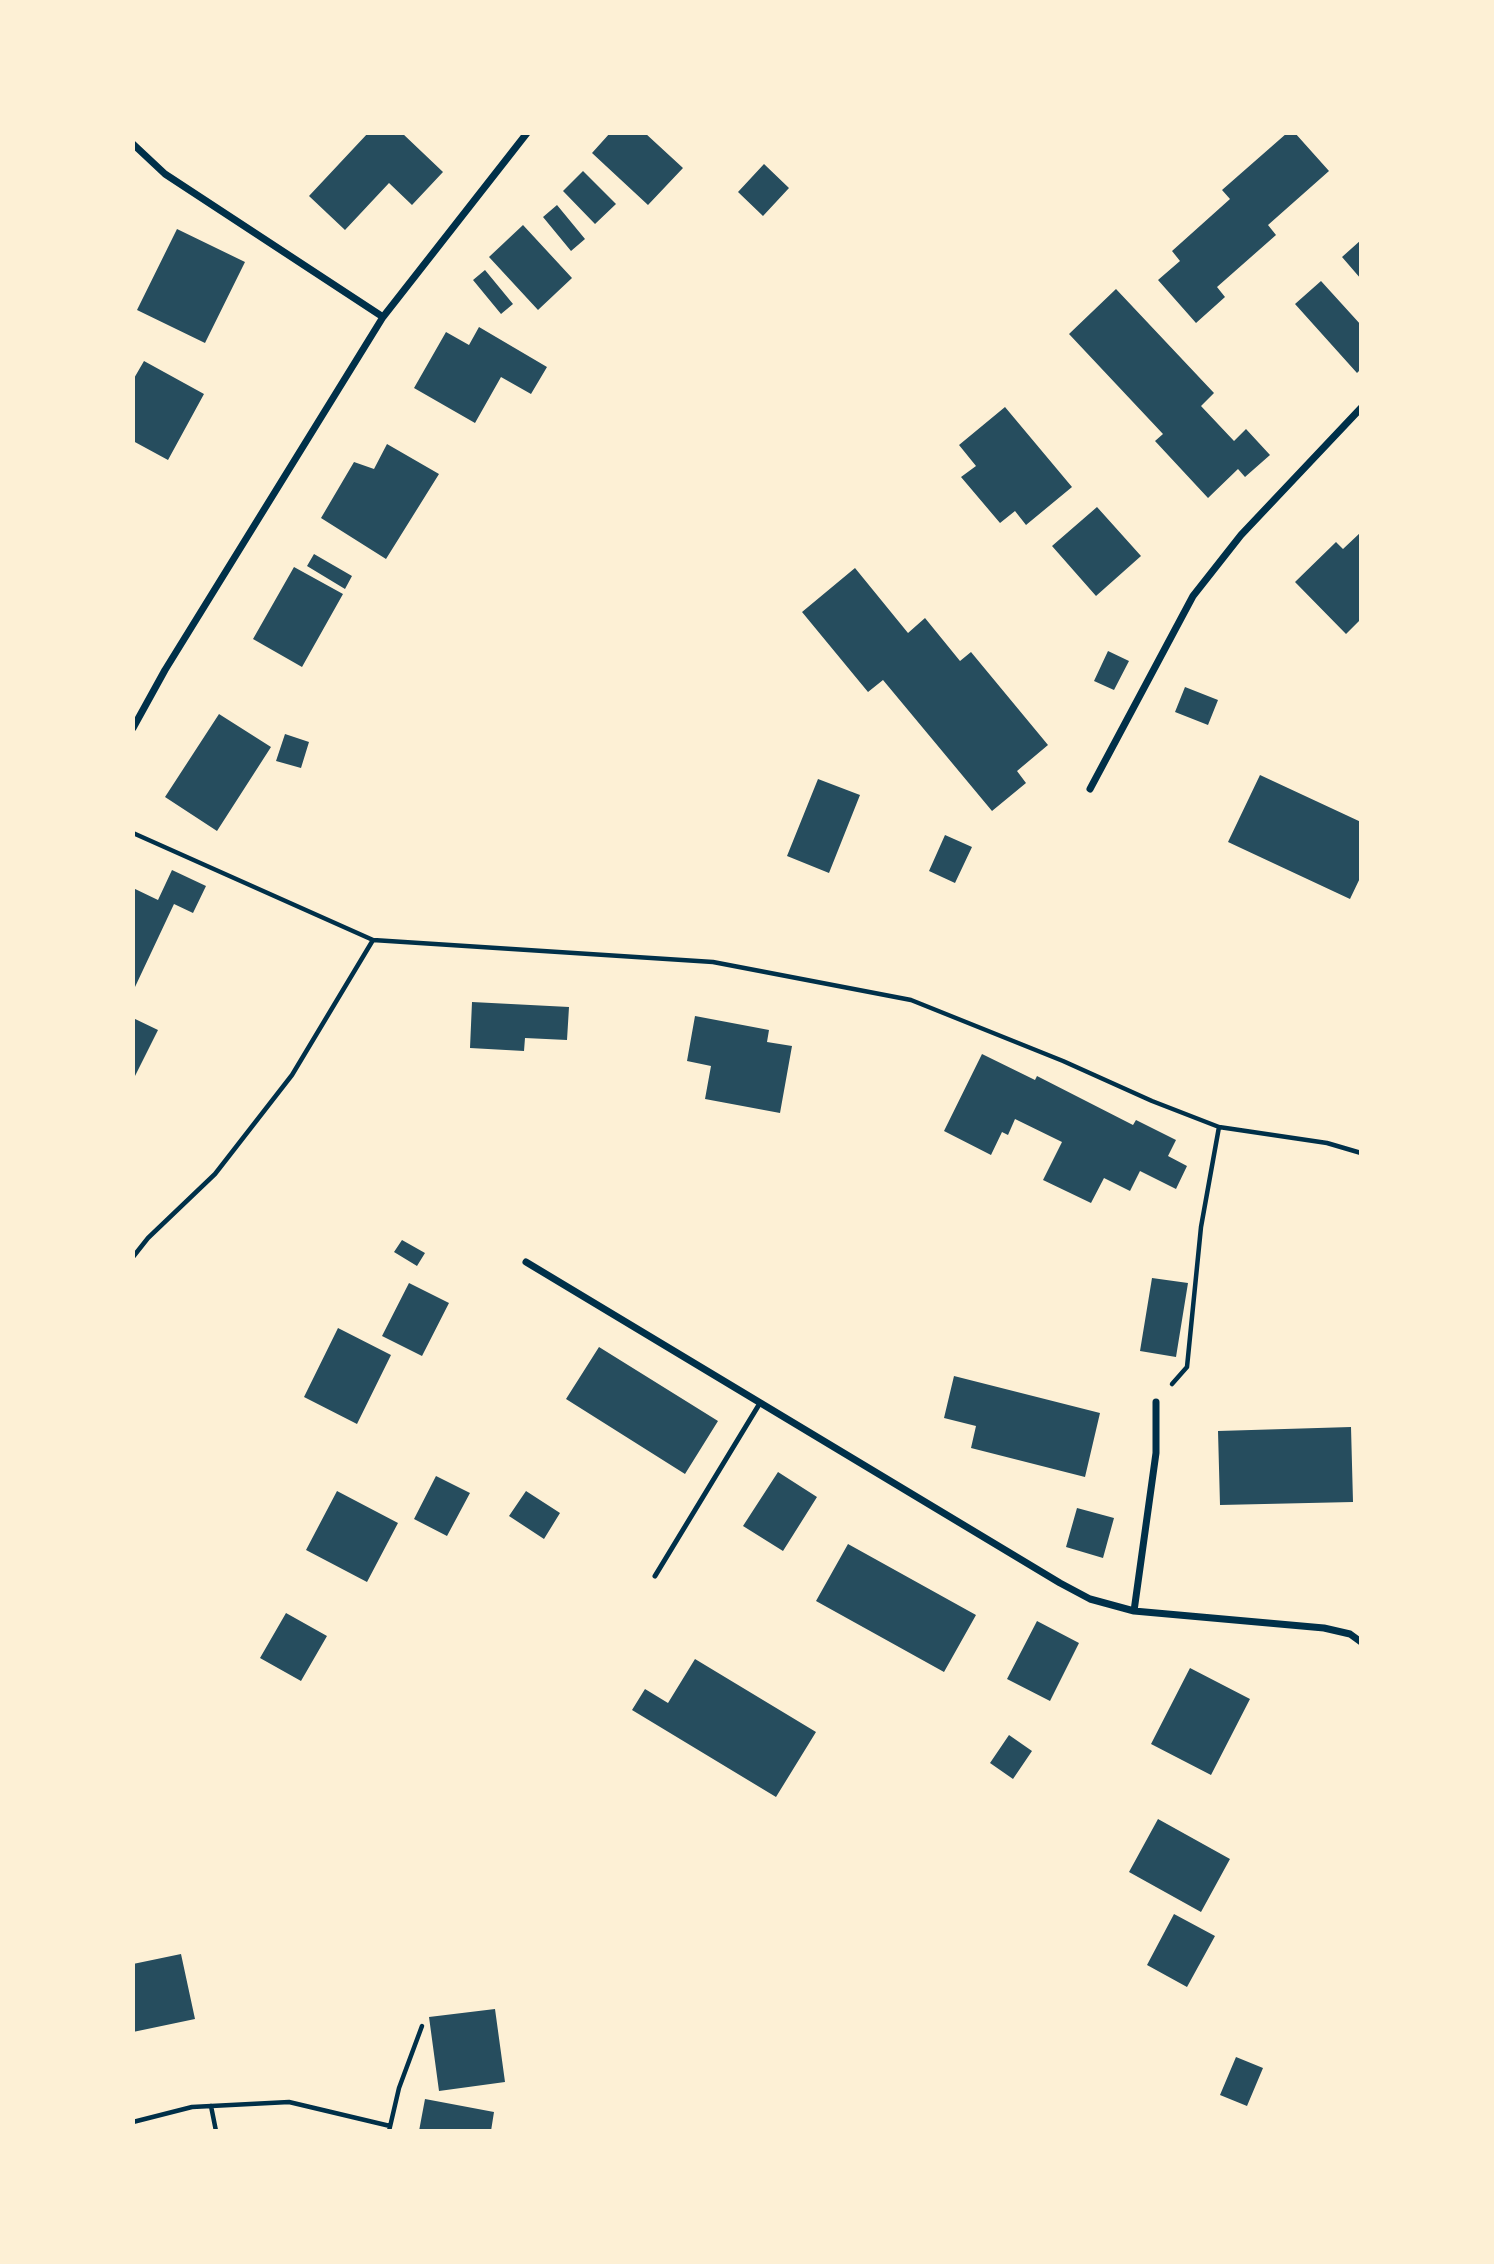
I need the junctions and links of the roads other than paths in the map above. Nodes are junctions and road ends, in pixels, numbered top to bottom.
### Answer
1 (527, 133) edge
2 (133, 144) edge
3 (383, 317) junction
4 (1361, 408) edge
5 (133, 728) edge
6 (1090, 789) dead end
7 (526, 1262) dead end
8 (1156, 1402) road end
9 (760, 1403) junction
10 (655, 1576) dead end
11 (1135, 1611) junction
12 (1361, 1642) edge

1 - 3 street
2 - 3 street
3 - 5 street
4 - 6 street
7 - 9 street
8 - 11 street
9 - 10 lane
9 - 11 street
11 - 12 street

